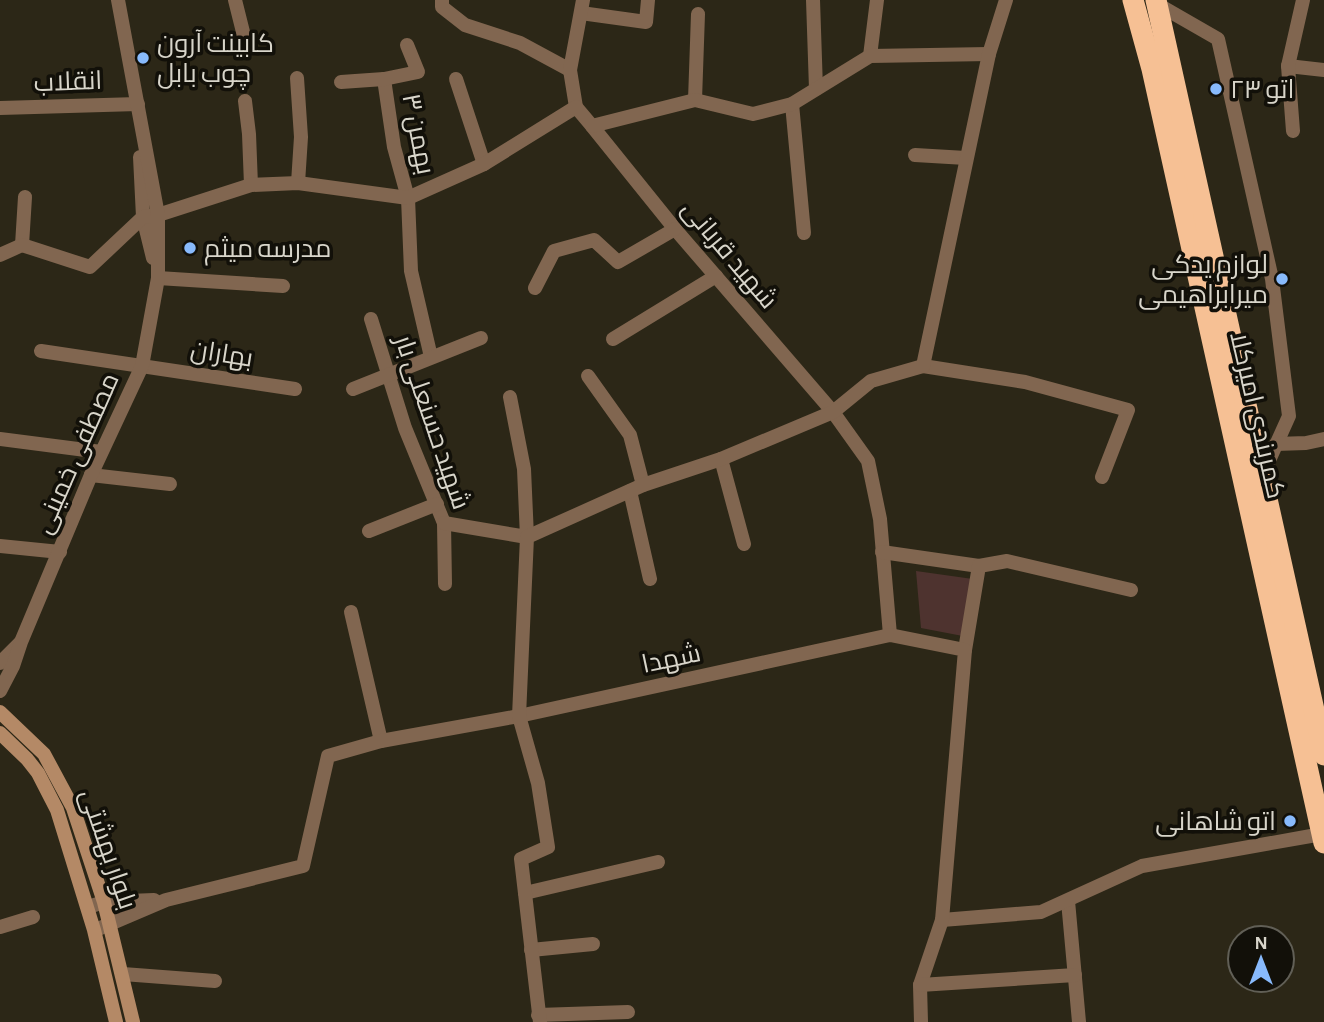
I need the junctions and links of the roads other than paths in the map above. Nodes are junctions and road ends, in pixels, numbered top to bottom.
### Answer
1 (118, 0) edge
2 (235, 0) edge
3 (442, 0) edge
4 (648, 0) edge
5 (813, 0) edge
6 (877, 0) edge
7 (1006, 0) edge
8 (1133, 0) edge
9 (1303, 0) edge
10 (1156, 2) edge
11 (582, 6) edge
12 (698, 14) dead end
13 (245, 40) dead end
14 (407, 45) dead end
15 (989, 54) junction
16 (870, 56) junction
17 (1288, 65) junction
18 (570, 69) junction
19 (1324, 70) edge
20 (297, 78) dead end
21 (384, 79) junction
22 (456, 79) dead end
23 (341, 82) dead end
24 (816, 89) junction
25 (695, 100) junction
26 (245, 101) dead end
27 (138, 104) junction
28 (792, 104) junction
29 (576, 107) junction
30 (0, 108) edge
31 (592, 126) junction
32 (1293, 131) dead end
33 (915, 155) dead end
34 (966, 158) junction
35 (484, 164) junction
36 (298, 183) junction
37 (251, 185) junction
38 (25, 197) dead end
39 (408, 198) junction
40 (158, 215) junction
41 (142, 217) junction
42 (676, 229) junction
43 (804, 233) dead end
44 (22, 245) junction
45 (0, 254) edge
46 (716, 276) junction
47 (158, 278) junction
48 (283, 286) dead end
49 (535, 288) dead end
50 (371, 319) dead end
51 (481, 338) dead end
52 (613, 339) dead end
53 (41, 351) dead end
54 (431, 357) junction
55 (142, 366) junction
56 (923, 366) junction
57 (389, 374) junction
58 (588, 376) dead end
59 (353, 388) dead end
60 (295, 389) dead end
61 (510, 397) dead end
62 (833, 412) junction
63 (0, 439) edge
64 (1324, 439) edge
65 (1276, 444) junction
66 (101, 452) junction
67 (720, 459) junction
68 (90, 475) junction
69 (1262, 476) junction
70 (1102, 477) dead end
71 (170, 484) dead end
72 (636, 488) junction
73 (437, 505) junction
74 (444, 523) junction
75 (369, 531) dead end
76 (527, 537) junction
77 (744, 544) dead end
78 (0, 546) edge
79 (60, 552) junction
80 (882, 552) junction
81 (979, 566) junction
82 (650, 579) dead end
83 (445, 584) dead end
84 (1131, 590) dead end
85 (351, 612) dead end
86 (890, 635) junction
87 (21, 642) junction
88 (965, 650) junction
89 (0, 663) edge
90 (0, 691) edge
91 (0, 712) edge
92 (519, 716) junction
93 (0, 733) edge
94 (382, 741) junction
95 (1324, 755) edge
96 (1323, 838) edge
97 (657, 862) dead end
98 (525, 893) junction
99 (166, 900) junction
100 (1068, 901) junction
101 (104, 902) junction
102 (88, 907) junction
103 (33, 917) dead end
104 (942, 919) junction
105 (110, 925) junction
106 (0, 927) edge
107 (94, 930) junction
108 (593, 944) dead end
109 (531, 950) junction
110 (123, 974) junction
111 (1075, 975) junction
112 (215, 981) dead end
113 (920, 985) junction
114 (628, 1012) dead end
115 (539, 1019) edge
116 (117, 1022) edge
117 (133, 1022) edge
118 (921, 1022) edge
119 (1079, 1022) edge

1 - 27 street, مصطفی خمینی
2 - 13 street
3 - 18 street
4 - 11 street
5 - 24 street
6 - 16 street
7 - 15 street
8 - 96 highway, کمربندی امیرکلا
9 - 17 street
10 - 65 street
10 - 69 highway, کمربندی امیرکلا
11 - 18 street
12 - 25 street
14 - 21 street
15 - 16 street
15 - 34 street
16 - 24 street
17 - 19 street
17 - 32 street
18 - 29 street
20 - 36 street
21 - 23 street
21 - 39 street, بهمن ۳
22 - 35 street
24 - 28 street
25 - 28 street
25 - 31 street
26 - 37 street
27 - 30 street, انقلاب
27 - 40 street, مصطفی خمینی
27 - 41 street, مصطفی خمینی
28 - 43 street
29 - 31 street, شهید قربانی
29 - 35 street
31 - 42 street, شهید قربانی
33 - 34 street
34 - 56 street
35 - 39 street
36 - 37 street
36 - 39 street
37 - 40 street
38 - 44 street
39 - 54 street, بهمن ۳
40 - 41 street
40 - 47 street, مصطفی خمینی
41 - 44 street
41 - 47 street, مصطفی خمینی
42 - 46 street, شهید قربانی
42 - 49 street
44 - 45 street
46 - 52 street
46 - 62 street, شهید قربانی
47 - 48 street
47 - 55 street, مصطفی خمینی
50 - 57 street, شهید حسنعلی بار
51 - 54 street
53 - 55 street, بهاران
54 - 57 street
55 - 60 street, بهاران
55 - 66 street, مصطفی خمینی
56 - 62 street
56 - 70 street
57 - 59 street
57 - 73 street, شهید حسنعلی بار
58 - 72 street
61 - 76 street
62 - 67 street
62 - 80 street, شهید قربانی
63 - 66 street
64 - 65 street
65 - 69 street
66 - 68 street, مصطفی خمینی
67 - 72 street
67 - 77 street
68 - 71 street
68 - 79 street, مصطفی خمینی
69 - 95 highway, کمربندی امیرکلا
72 - 76 street
72 - 82 street
73 - 74 street, شهید حسنعلی بار
73 - 75 street
74 - 76 street
74 - 83 street, شهید حسنعلی بار
76 - 92 street
78 - 79 street
79 - 87 street, مصطفی خمینی
80 - 81 street
80 - 86 street, شهید قربانی
81 - 84 street
81 - 88 street
85 - 94 street
86 - 88 street, شهدا
86 - 92 street, شهدا
87 - 89 street, مصطفی خمینی
87 - 90 street, مصطفی خمینی
88 - 104 street
91 - 101 main road, بلوار بهشتی
92 - 94 street, شهدا
92 - 98 street
93 - 102 main road, بلوار بهشتی
94 - 99 street, شهدا
96 - 100 street
97 - 98 street
98 - 109 street
99 - 101 street
99 - 105 street, شهدا
100 - 104 street
100 - 111 street
101 - 102 street
101 - 105 main road, بلوار بهشتی
102 - 107 main road, بلوار بهشتی
103 - 106 street
104 - 113 street
105 - 107 street, شهدا
105 - 110 main road, بلوار بهشتی
107 - 116 main road, بلوار بهشتی
108 - 109 street
109 - 115 street
110 - 112 street
110 - 117 main road, بلوار بهشتی
111 - 113 street
111 - 119 street
113 - 118 street
114 - 115 street

